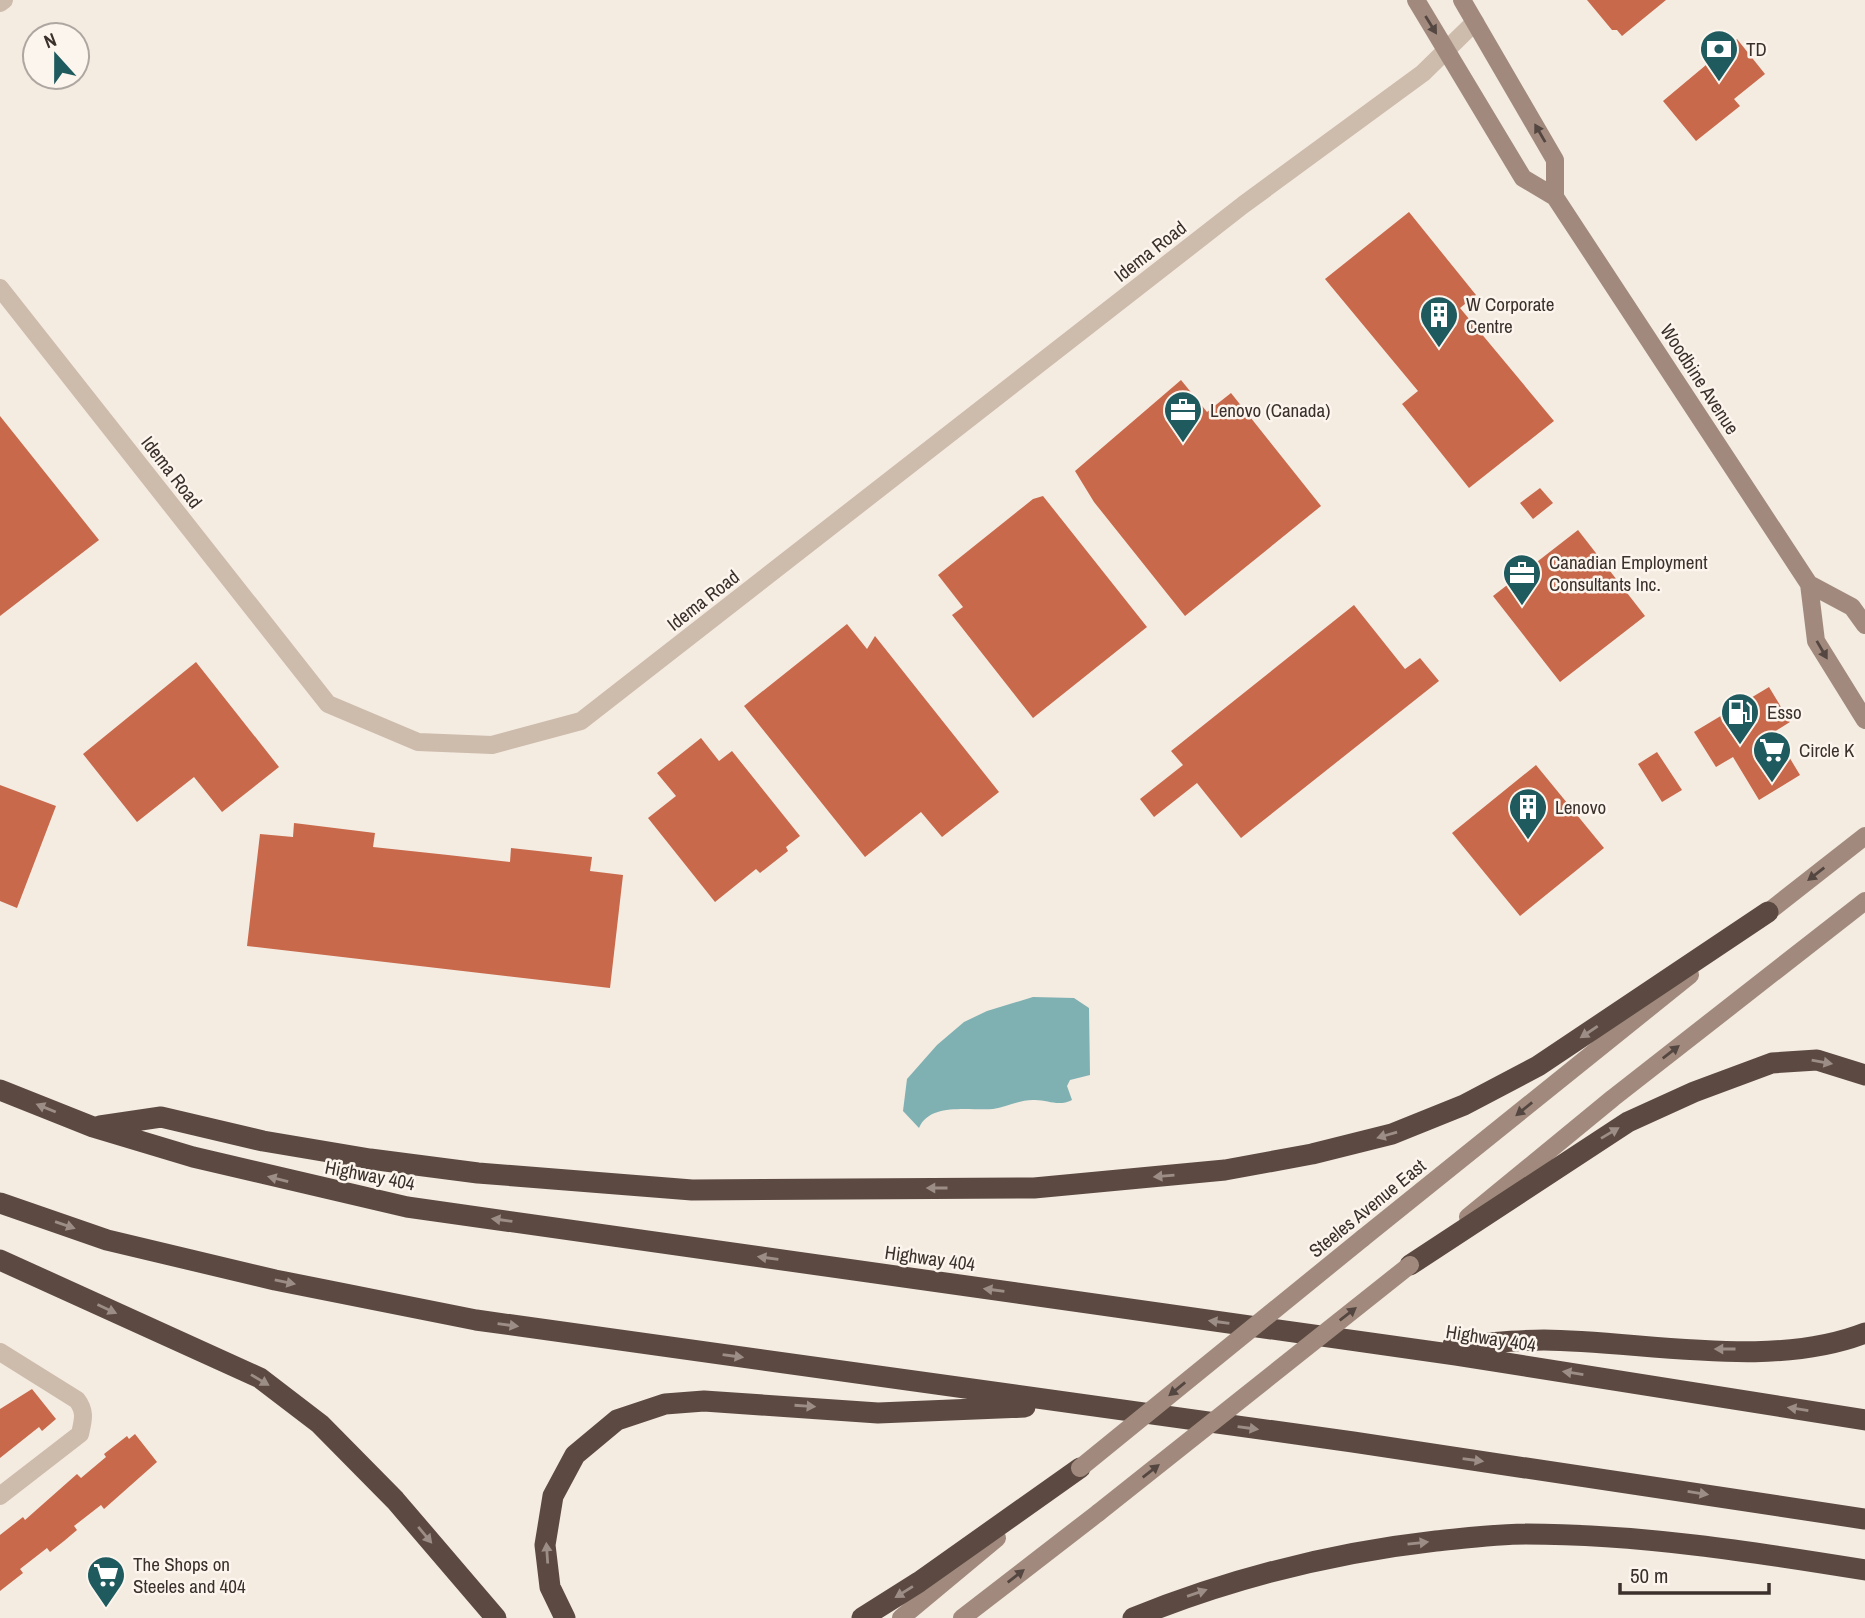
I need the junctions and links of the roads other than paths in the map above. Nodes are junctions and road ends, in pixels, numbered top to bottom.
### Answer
1 (4, 0) edge
2 (1416, 0) edge
3 (1462, 0) edge
4 (0, 4) edge
5 (1475, 22) junction
6 (1446, 50) junction
7 (1555, 197) junction
8 (0, 288) edge
9 (1809, 584) junction
10 (1865, 625) edge
11 (1865, 720) edge
12 (1865, 836) edge
13 (1865, 901) edge
14 (1768, 912) junction
15 (1865, 1075) edge
16 (0, 1090) edge
17 (93, 1127) junction
18 (0, 1203) edge
19 (0, 1260) edge
20 (1410, 1265) junction
21 (1865, 1333) edge
22 (1408, 1348) junction
23 (0, 1352) edge
24 (1083, 1405) junction
25 (1865, 1420) edge
26 (1080, 1468) junction
27 (0, 1496) edge
28 (1865, 1519) edge
29 (1865, 1570) edge
30 (496, 1618) edge
31 (565, 1618) edge
32 (862, 1618) edge
33 (901, 1618) edge
34 (962, 1618) edge
35 (1133, 1618) edge

1 - 4 street
2 -> 6 main road, Woodbine Avenue
3 - 5 main road
5 - 6 street, Idema Road
7 -> 5 main road
6 - 7 main road, Woodbine Avenue
6 - 8 street, Idema Road
7 - 9 main road, Woodbine Avenue
9 - 10 main road, Woodbine Avenue
9 -> 11 main road, Woodbine Avenue
12 -> 14 main road, Steeles Avenue East
20 -> 13 main road
14 -> 17 highway
14 -> 26 main road, Steeles Avenue East, bridge
20 -> 15 highway
17 -> 16 highway, Highway 404
22 -> 17 highway, Highway 404
18 -> 24 highway
19 -> 30 highway
34 -> 20 main road, bridge
21 -> 22 highway
25 -> 22 highway, Highway 404
23 - 27 street
24 -> 28 highway
31 -> 24 highway
26 -> 32 highway
26 - 33 main road, Steeles Avenue East
35 -> 29 highway

